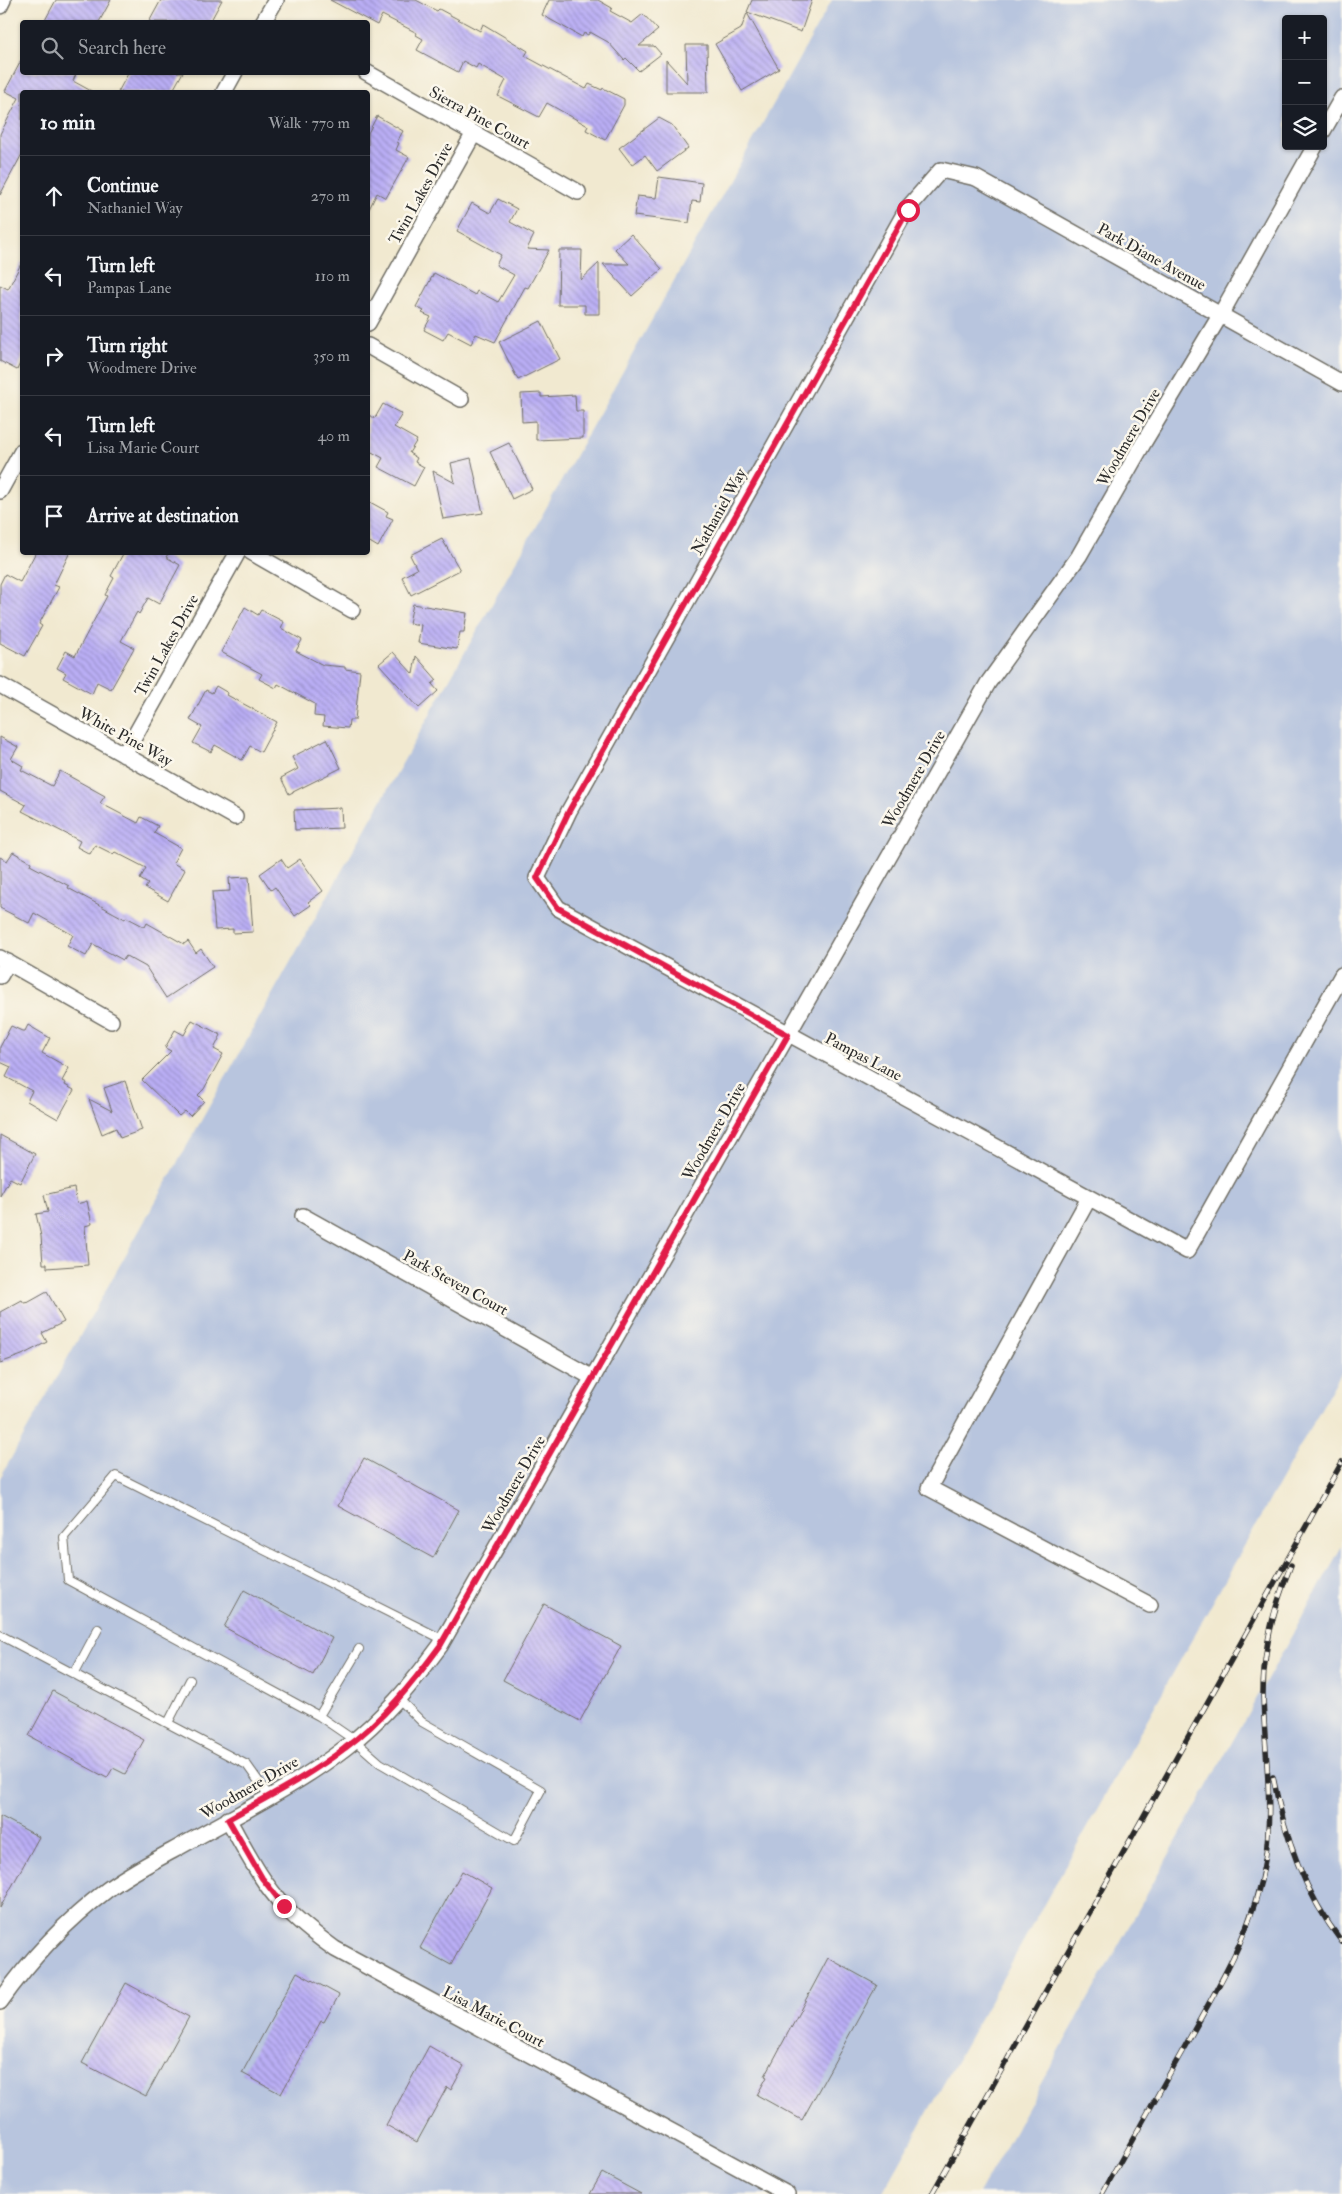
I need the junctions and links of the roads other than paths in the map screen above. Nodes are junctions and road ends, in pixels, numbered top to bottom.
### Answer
1 (3, 0) edge
2 (276, 0) edge
3 (0, 6) edge
4 (269, 20) edge
5 (370, 74) edge
6 (233, 75) edge
7 (225, 90) edge
8 (1342, 98) edge
9 (1327, 124) edge
10 (474, 133) junction
11 (1313, 150) edge
12 (941, 170) joint
13 (578, 192) dead end
14 (1221, 314) junction
15 (370, 319) edge
16 (370, 347) edge
17 (1342, 383) edge
18 (461, 399) dead end
19 (20, 455) edge
20 (0, 491) edge
21 (236, 555) edge
22 (256, 555) edge
23 (352, 610) dead end
24 (0, 685) edge
25 (124, 755) junction
26 (235, 818) dead end
27 (537, 878) joint
28 (4, 960) edge
29 (1342, 975) edge
30 (0, 976) edge
31 (111, 1021) dead end
32 (788, 1035) junction
33 (1089, 1198) junction
34 (303, 1216) dead end
35 (593, 1378) junction
36 (1150, 1605) dead end
37 (98, 1629) dead end
38 (0, 1635) edge
39 (444, 1640) junction
40 (359, 1649) dead end
41 (74, 1674) junction
42 (190, 1680) dead end
43 (398, 1698) junction
44 (319, 1716) junction
45 (168, 1723) junction
46 (354, 1740) junction
47 (269, 1796) junction
48 (228, 1819) junction
49 (0, 2002) edge
50 (787, 2194) edge

1 - 3 street
2 - 4 street
5 - 10 street, Sierra Pine Court
6 - 7 street
8 - 9 street
10 - 13 street, Sierra Pine Court
10 - 15 street, Twin Lakes Drive
11 - 14 street, Woodmere Drive
12 - 14 street, Park Diane Avenue
12 - 27 street, Nathaniel Way
14 - 17 street, Park Diane Avenue
14 - 32 street, Woodmere Drive
16 - 18 street
19 - 20 street
21 - 25 street, Twin Lakes Drive
22 - 23 street
24 - 25 street, White Pine Way
25 - 26 street, White Pine Way
27 - 32 street, Pampas Lane
28 - 30 street
28 - 31 street
29 - 33 street, Pampas Lane
32 - 33 street, Pampas Lane
32 - 35 street, Woodmere Drive
33 - 36 street
34 - 35 street, Park Steven Court
35 - 39 street, Woodmere Drive
37 - 41 lane
38 - 41 lane
39 - 43 street, Woodmere Drive
39 - 44 lane
40 - 44 lane
41 - 45 lane
42 - 45 lane
43 - 46 street, Woodmere Drive
43 - 46 lane
44 - 46 lane
45 - 47 lane
46 - 47 street, Woodmere Drive
47 - 48 street, Woodmere Drive
48 - 49 street, Woodmere Drive
48 - 50 street, Lisa Marie Court

